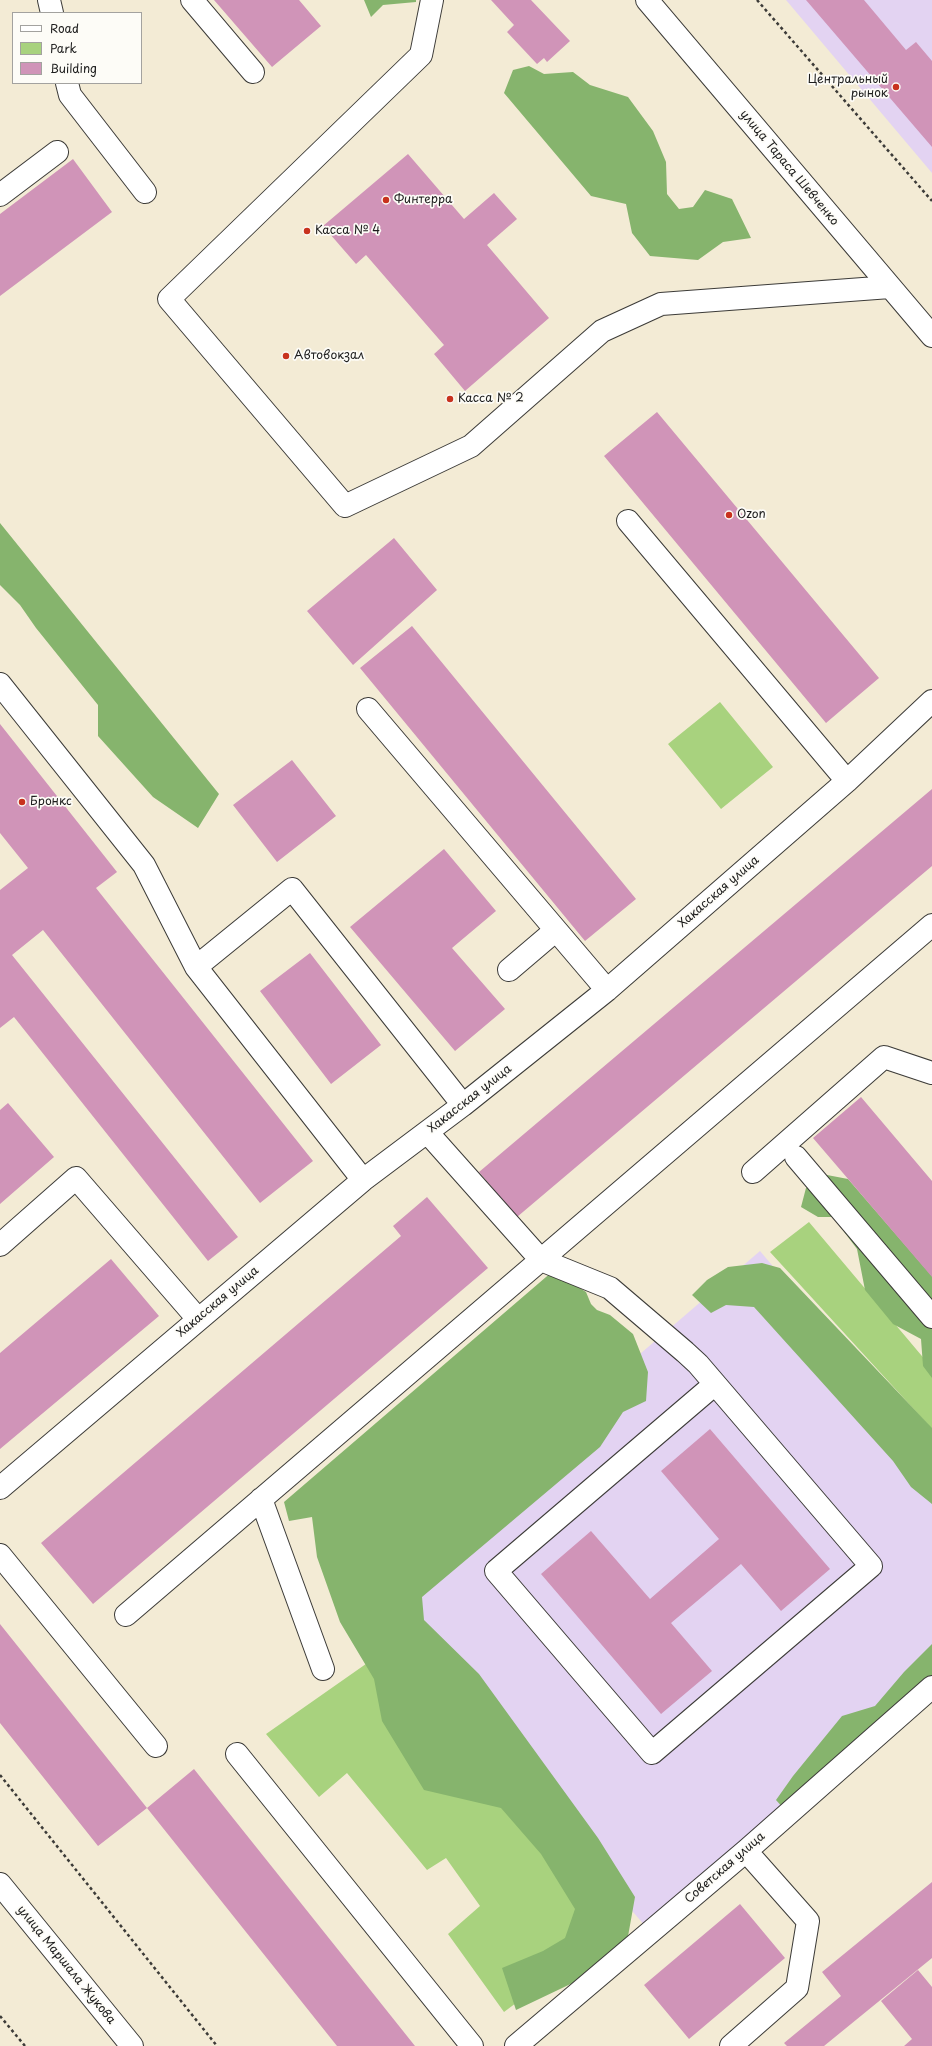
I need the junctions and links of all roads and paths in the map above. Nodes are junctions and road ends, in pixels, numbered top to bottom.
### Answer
1 (49, 0) edge
2 (192, 0) edge
3 (432, 0) edge
4 (647, 0) edge
5 (757, 0) edge
6 (52, 12) edge
7 (254, 72) dead end
8 (67, 84) edge
9 (57, 152) dead end
10 (145, 192) dead end
11 (0, 195) edge
12 (932, 201) edge
13 (890, 288) junction
14 (932, 336) edge
15 (628, 521) dead end
16 (0, 684) edge
17 (932, 701) edge
18 (368, 709) dead end
19 (847, 781) junction
20 (932, 925) edge
21 (556, 930) junction
22 (196, 967) junction
23 (509, 970) dead end
24 (608, 990) junction
25 (932, 1073) edge
26 (463, 1105) junction
27 (427, 1132) junction
28 (796, 1157) dead end
29 (753, 1172) dead end
30 (363, 1180) junction
31 (0, 1245) edge
32 (541, 1260) junction
33 (932, 1317) edge
34 (198, 1319) junction
35 (715, 1384) junction
36 (0, 1488) edge
37 (261, 1499) junction
38 (0, 1555) edge
39 (126, 1615) dead end
40 (323, 1669) dead end
41 (932, 1687) edge
42 (156, 1746) dead end
43 (237, 1754) dead end
44 (0, 1775) edge
45 (746, 1851) junction
46 (0, 1884) edge
47 (0, 2016) edge
48 (24, 2046) edge
49 (132, 2046) edge
50 (217, 2046) edge
51 (472, 2046) edge
52 (516, 2046) edge
53 (731, 2046) edge

1 - 6 street
2 - 7 street
3 - 13 street
4 - 13 street, улица Тараса Шевченко
5 - 12 path
8 - 10 street
9 - 11 street
13 - 14 street, улица Тараса Шевченко
15 - 19 street
16 - 22 street
17 - 19 street, Хакасская улица
18 - 21 street
19 - 24 street, Хакасская улица
20 - 32 street
21 - 23 street
21 - 24 street
22 - 26 street
22 - 30 street
24 - 26 street, Хакасская улица
25 - 29 street
26 - 27 street, Хакасская улица
27 - 30 street, Хакасская улица
27 - 32 street
28 - 33 street
30 - 34 street, Хакасская улица
31 - 34 street
32 - 35 street
32 - 37 street
34 - 36 street, Хакасская улица
35 - 35 street
37 - 39 street
37 - 40 street
38 - 42 street
41 - 45 street, Советская улица
43 - 51 street
44 - 50 path
45 - 52 street, Советская улица
45 - 53 street
46 - 49 street, улица Маршала Жукова
47 - 48 path

